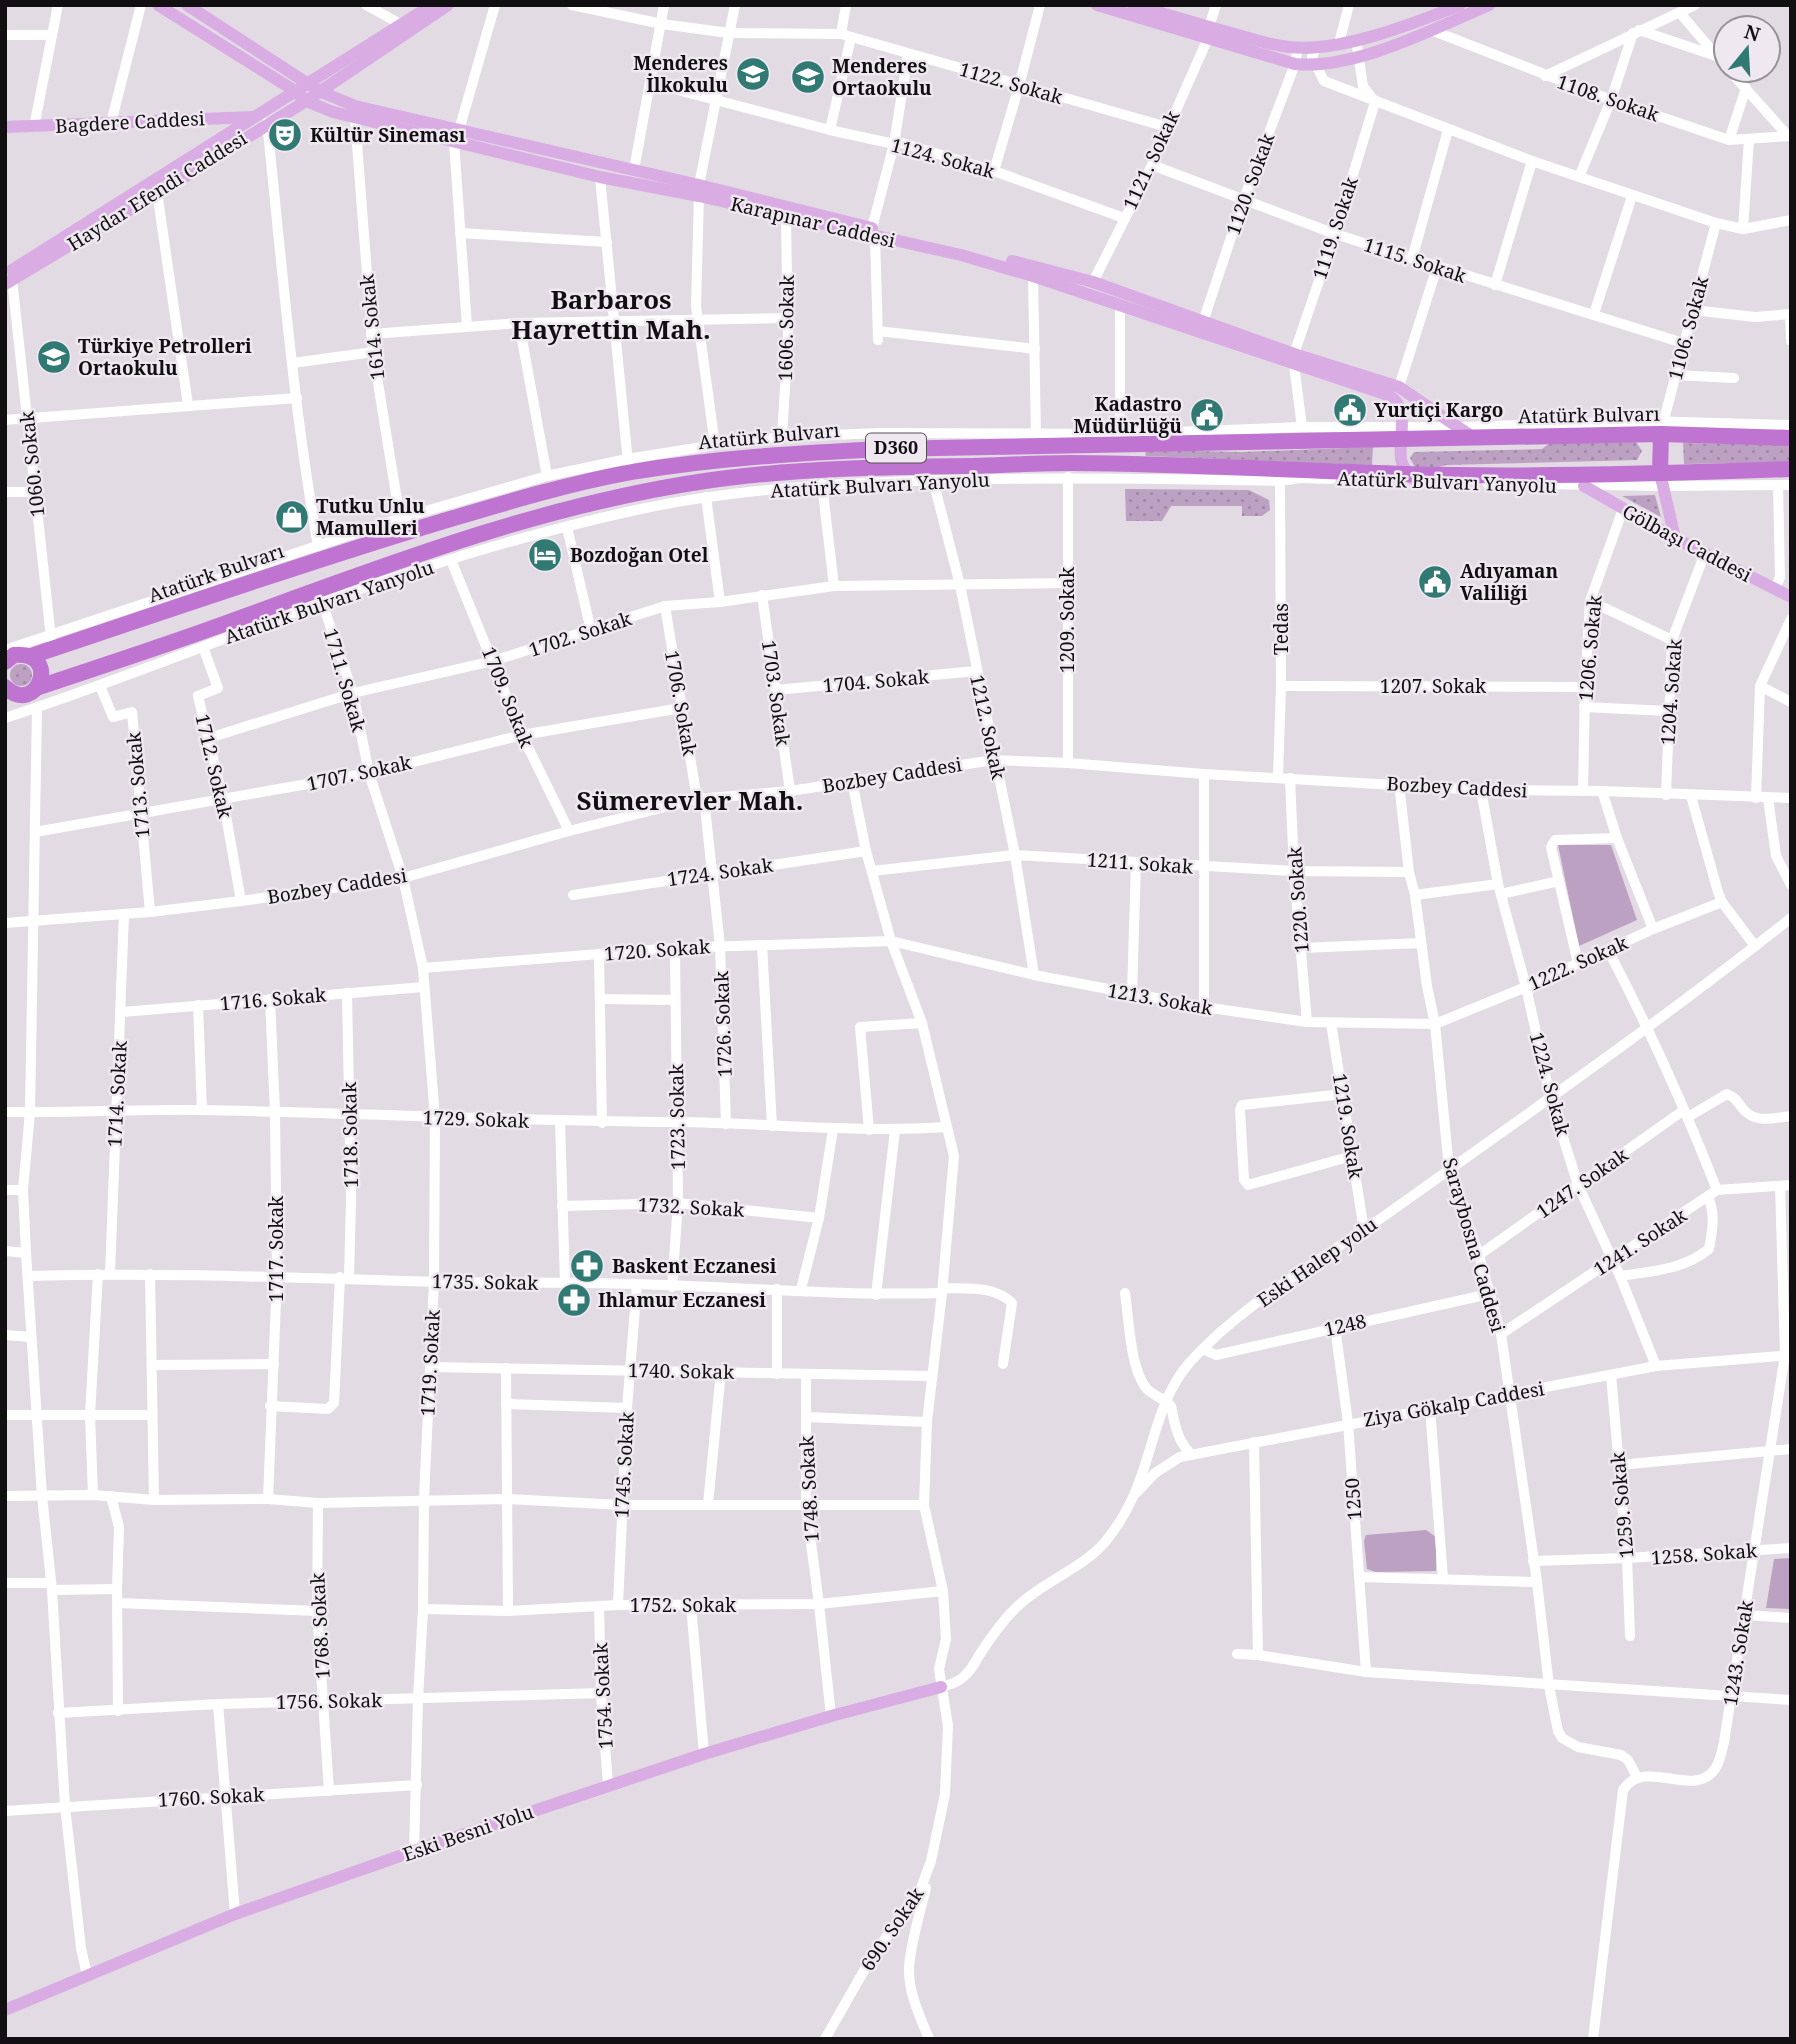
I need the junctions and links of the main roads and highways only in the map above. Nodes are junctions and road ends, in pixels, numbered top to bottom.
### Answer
1 (158, 5) edge
2 (187, 5) edge
3 (432, 5) edge
4 (448, 5) edge
5 (1097, 5) edge
6 (1133, 5) edge
7 (1460, 5) edge
8 (1489, 5) edge
9 (1208, 32) junction
10 (314, 87) junction
11 (295, 91) junction
12 (306, 101) junction
13 (261, 120) junction
14 (5, 127) edge
15 (456, 136) junction
16 (699, 190) junction
17 (874, 232) junction
18 (8, 279) edge
19 (1294, 359) junction
20 (1662, 428) junction
21 (1401, 433) junction
22 (1474, 438) junction
23 (1791, 438) edge
24 (1791, 469) edge
25 (1411, 477) junction
26 (1661, 480) junction
27 (1584, 486) road end
28 (1675, 538) junction
29 (1791, 597) edge
30 (31, 656) junction
31 (5, 662) edge
32 (36, 688) junction
33 (10, 694) edge
34 (941, 1687) road end
35 (5, 2010) edge

1 - 11 main road, Karapınar Caddesi
2 - 10 main road, Karapınar Caddesi
3 - 10 main road, Haydar Efendi Caddesi
4 - 10 main road, Haydar Efendi Caddesi
5 - 9 main road
6 - 9 main road
7 - 9 main road
8 - 9 main road
10 - 11 main road, Haydar Efendi Caddesi
10 - 12 main road, Haydar Efendi Caddesi
10 - 15 main road, Karapınar Caddesi
11 - 12 main road, Karapınar Caddesi
11 - 13 main road, Haydar Efendi Caddesi
12 - 13 main road, Haydar Efendi Caddesi
12 - 15 main road, Karapınar Caddesi
13 - 14 main road, Bagdere Caddesi
13 - 18 main road, Haydar Efendi Caddesi
13 - 18 main road, Haydar Efendi Caddesi
15 - 16 main road, Karapınar Caddesi
15 - 16 main road, Karapınar Caddesi
16 - 17 main road, Karapınar Caddesi
16 - 17 main road, Karapınar Caddesi
17 - 19 main road, Karapınar Caddesi
17 - 19 main road, Karapınar Caddesi
19 - 21 main road, Karapınar Caddesi
19 - 22 main road, Karapınar Caddesi
20 - 22 highway, Atatürk Bulvarı / D360
20 - 23 highway, Atatürk Bulvarı / D360
20 - 26 highway
21 - 22 highway, Atatürk Bulvarı / D360
21 - 25 main road, Karapınar Caddesi
21 - 30 highway, Atatürk Bulvarı / D360
24 - 26 highway, Atatürk Bulvarı / D360
25 - 26 highway, Atatürk Bulvarı / D360
25 - 32 highway, Atatürk Bulvarı / D360
26 - 28 main road
27 - 28 main road, Gölbaşı Caddesi
28 - 29 main road, Gölbaşı Caddesi
30 - 31 highway, Atatürk Bulvarı
30 - 32 highway
32 - 33 highway, Atatürk Bulvarı
34 - 35 main road, Eski Besni Yolu

